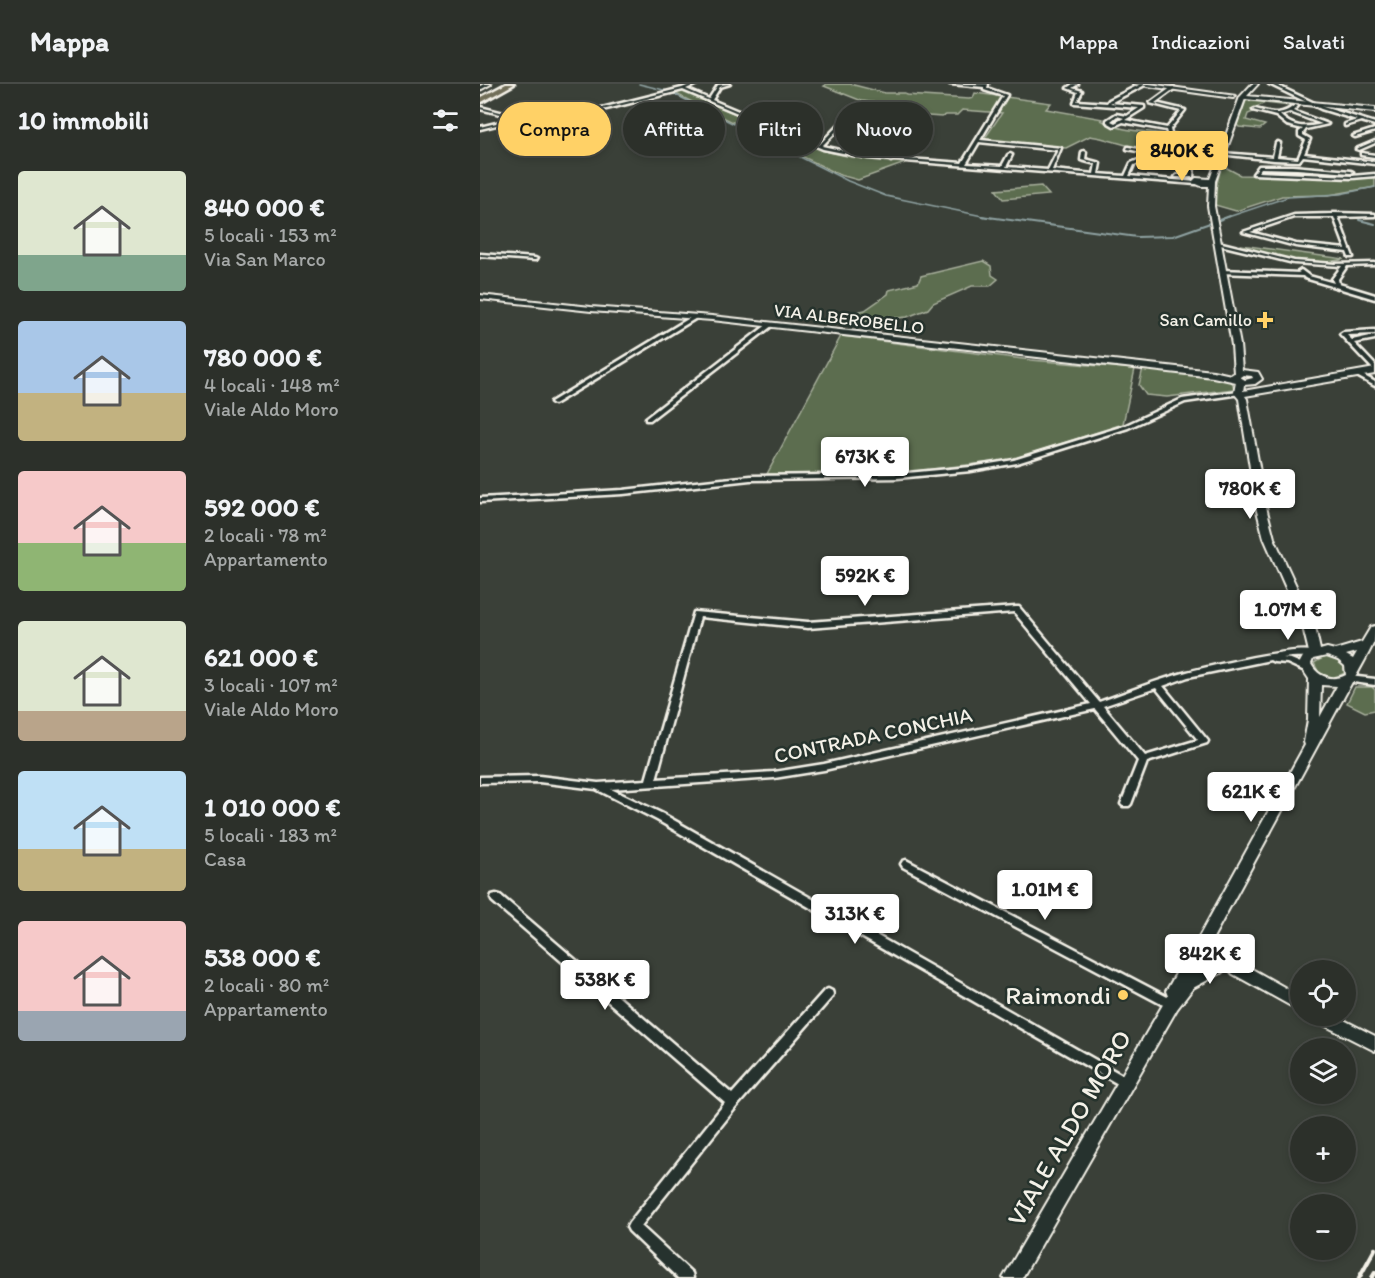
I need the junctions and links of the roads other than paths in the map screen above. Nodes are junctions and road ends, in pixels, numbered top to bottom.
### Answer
1 (488, 84) edge
2 (503, 84) edge
3 (511, 84) edge
4 (695, 84) edge
5 (728, 84) edge
6 (952, 84) edge
7 (1076, 84) edge
8 (1136, 84) edge
9 (1143, 84) edge
10 (1255, 84) edge
11 (1269, 84) edge
12 (719, 85) edge
13 (985, 85) edge
14 (1173, 87) edge
15 (480, 88) edge
16 (683, 89) junction
17 (1241, 96) junction
18 (480, 99) edge
19 (710, 100) junction
20 (1152, 103) junction
21 (1310, 103) junction
22 (1108, 104) junction
23 (1295, 104) junction
24 (1333, 106) junction
25 (611, 107) edge
26 (1143, 107) junction
27 (480, 108) edge
28 (1324, 109) junction
29 (1255, 110) dead end
30 (1375, 110) edge
31 (737, 111) edge
32 (1290, 111) junction
33 (498, 112) edge
34 (1277, 115) junction
35 (1128, 117) junction
36 (1361, 120) junction
37 (1122, 121) junction
38 (498, 123) edge
39 (1375, 124) edge
40 (1346, 126) dead end
41 (480, 128) edge
42 (1168, 129) junction
43 (1305, 130) junction
44 (1375, 130) edge
45 (835, 131) edge
46 (1355, 136) dead end
47 (977, 141) junction
48 (1278, 142) dead end
49 (1375, 142) edge
50 (823, 143) edge
51 (823, 147) edge
52 (1225, 147) junction
53 (1128, 148) dead end
54 (1358, 149) dead end
55 (1084, 152) dead end
56 (1158, 154) junction
57 (1222, 154) junction
58 (1362, 154) dead end
59 (1010, 155) dead end
60 (1301, 155) junction
61 (894, 156) edge
62 (1375, 156) edge
63 (1336, 159) junction
64 (891, 160) junction
65 (1276, 160) junction
66 (1375, 163) edge
67 (963, 165) junction
68 (1334, 166) dead end
69 (1003, 168) junction
70 (1295, 168) junction
71 (1049, 172) junction
72 (1216, 172) junction
73 (1096, 175) junction
74 (1375, 175) edge
75 (1127, 177) junction
76 (1172, 180) junction
77 (1199, 182) junction
78 (1212, 183) junction
79 (1210, 194) junction
80 (1335, 214) junction
81 (1375, 216) edge
82 (1218, 243) junction
83 (1245, 250) junction
84 (1349, 251) junction
85 (1219, 252) junction
86 (480, 255) edge
87 (535, 259) dead end
88 (1298, 263) junction
89 (1346, 264) junction
90 (1354, 264) junction
91 (1375, 264) edge
92 (1334, 265) junction
93 (1222, 272) junction
94 (1339, 272) junction
95 (1302, 275) junction
96 (1337, 285) junction
97 (480, 297) edge
98 (1375, 297) edge
99 (695, 317) junction
100 (770, 325) junction
101 (1375, 332) edge
102 (1375, 337) edge
103 (1350, 342) junction
104 (1236, 358) junction
105 (1375, 370) edge
106 (1357, 374) junction
107 (1237, 377) junction
108 (1253, 378) junction
109 (1297, 384) junction
110 (1375, 384) edge
111 (1242, 395) junction
112 (554, 402) dead end
113 (648, 418) dead end
114 (480, 500) edge
115 (1309, 627) junction
116 (1375, 630) edge
117 (1366, 645) junction
118 (1315, 653) junction
119 (1333, 653) junction
120 (1264, 658) junction
121 (1311, 673) junction
122 (1350, 675) junction
123 (1375, 681) edge
124 (1158, 685) junction
125 (1098, 705) junction
126 (1306, 756) junction
127 (1143, 760) junction
128 (480, 780) edge
129 (650, 783) junction
130 (598, 786) junction
131 (1126, 804) dead end
132 (906, 864) dead end
133 (496, 898) dead end
134 (1224, 905) junction
135 (1198, 950) junction
136 (1218, 960) junction
137 (828, 994) dead end
138 (1290, 999) edge
139 (1171, 1004) junction
140 (1341, 1026) edge
141 (1375, 1044) edge
142 (1125, 1083) junction
143 (733, 1102) junction
144 (687, 1278) edge
145 (1012, 1278) edge

1 - 15 main road
2 - 18 highway
3 - 18 highway
4 - 16 street
5 - 12 street
6 - 13 street
7 - 22 street
8 - 9 main road
9 - 14 main road
9 - 22 street
10 - 17 main road
11 - 21 street
12 - 19 street
13 - 47 street
14 - 17 main road
14 - 20 street
16 - 19 street
16 - 25 street
17 - 23 main road
17 - 52 main road
19 - 31 street
20 - 26 street
20 - 42 street
21 - 23 main road
21 - 24 main road
21 - 28 street
22 - 26 street
23 - 28 street
23 - 32 street
24 - 28 street
24 - 30 main road
26 - 35 street
27 - 33 street
28 - 36 street
29 - 34 street
32 - 34 street
32 - 43 street
34 - 43 street
35 - 37 street
35 - 37 street
36 - 39 street
36 - 40 street
37 - 42 street
38 - 41 street
42 - 52 street
43 - 60 street
44 - 46 street
45 - 50 street
47 - 67 street
47 - 71 street
48 - 65 street
49 - 54 street
51 - 64 street
52 - 57 main road
53 - 56 street
55 - 73 street
56 - 75 street
56 - 76 street
57 - 65 street
57 - 72 main road
58 - 62 street
59 - 69 street
60 - 63 street
60 - 65 street
61 - 64 street
63 - 66 street
63 - 68 street
64 - 67 street
65 - 70 street
67 - 69 street
69 - 71 street
70 - 74 street
70 - 74 street
71 - 73 street
72 - 77 main road
72 - 78 main road
73 - 75 street
75 - 76 street
76 - 77 street
77 - 78 main road
77 - 79 main road
78 - 79 main road
79 - 82 main road
80 - 81 street
80 - 84 street
80 - 84 street
82 - 83 street
82 - 85 main road
83 - 85 street
83 - 88 street
84 - 90 street
85 - 93 main road
86 - 87 street
88 - 92 street
88 - 95 street
89 - 90 street
89 - 92 street
89 - 94 street
90 - 91 street
92 - 94 street
93 - 95 street
93 - 104 main road
94 - 96 street
95 - 96 street
96 - 98 street
97 - 99 main road, VIA ALBEROBELLO
99 - 100 main road, VIA ALBEROBELLO
99 - 112 street
100 - 107 main road, VIA ALBEROBELLO
100 - 113 street
101 - 103 street
102 - 103 street
103 - 105 street
104 - 107 main road
104 - 108 main road
105 - 106 main road
106 - 109 main road
106 - 110 street
107 - 108 main road, VIA ALBEROBELLO
107 - 111 main road
108 - 109 main road, VIA ALBEROBELLO
108 - 111 main road
109 - 111 main road
111 - 114 street
111 - 115 main road
115 - 118 main road
115 - 119 main road
116 - 117 main road, VIALE ALDO MORO
117 - 119 main road
117 - 122 main road, VIALE ALDO MORO
118 - 119 main road
118 - 120 street, CONTRADA CONCHIA
118 - 121 main road
119 - 122 main road
120 - 121 street, CONTRADA CONCHIA
120 - 124 street, CONTRADA CONCHIA
121 - 122 main road
121 - 126 main road, VIALE ALDO MORO
122 - 123 street
122 - 126 main road, VIALE ALDO MORO
124 - 125 street, CONTRADA CONCHIA
124 - 127 street
125 - 127 street
125 - 129 street, CONTRADA CONCHIA
125 - 129 street
126 - 134 main road, VIALE ALDO MORO
127 - 131 street
128 - 130 street, CONTRADA CONCHIA
129 - 130 street, CONTRADA CONCHIA
130 - 142 street
132 - 139 street
133 - 143 street
134 - 135 main road, VIALE ALDO MORO
134 - 136 main road, VIALE ALDO MORO
135 - 136 main road
135 - 136 main road
135 - 139 main road, VIALE ALDO MORO
136 - 138 main road
136 - 139 main road, VIALE ALDO MORO
137 - 143 street
139 - 142 main road, VIALE ALDO MORO
140 - 141 main road
142 - 145 main road, VIALE ALDO MORO
143 - 144 street

